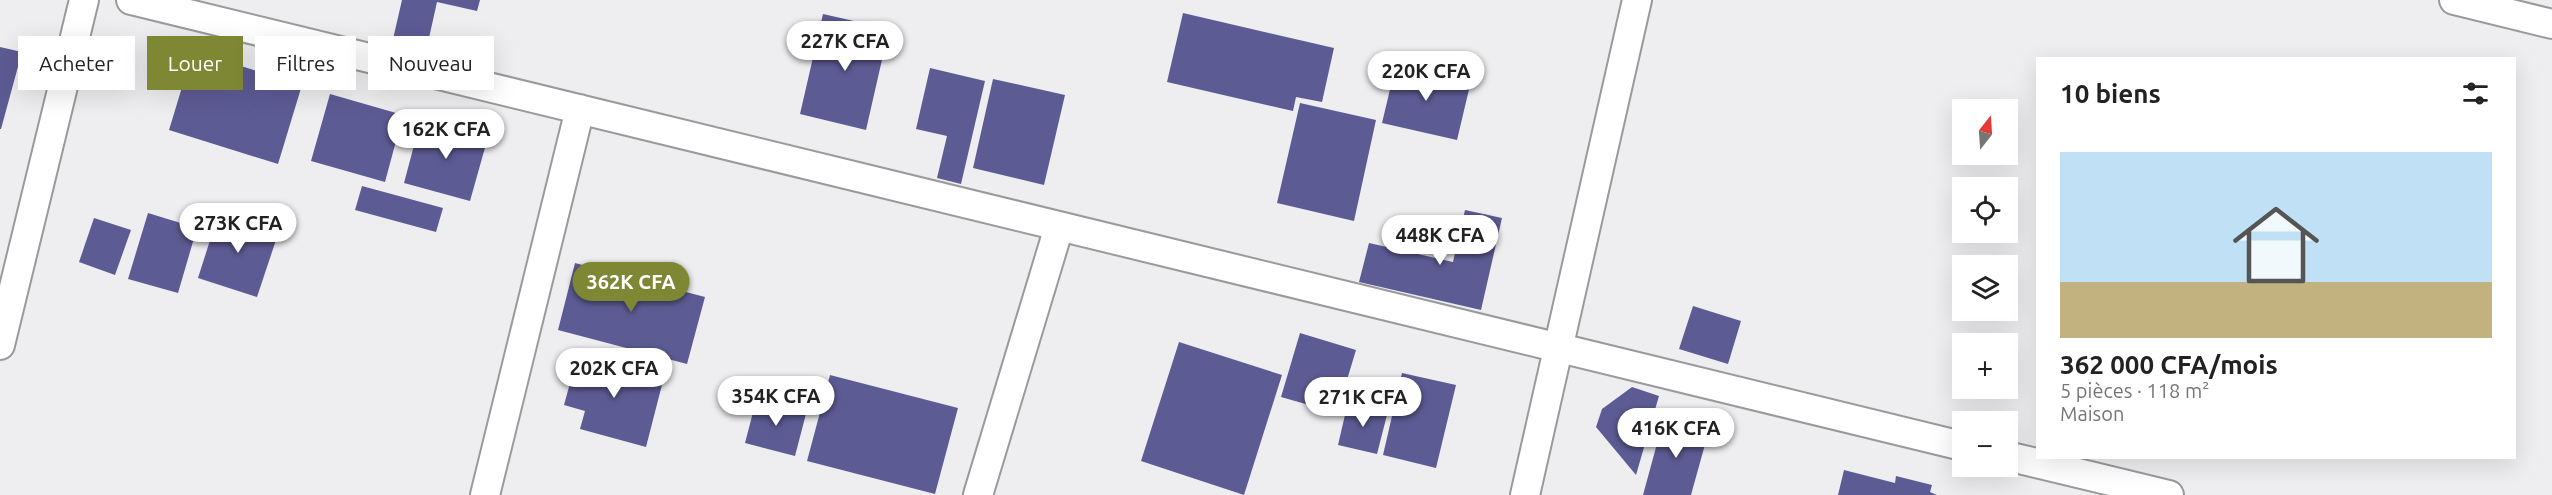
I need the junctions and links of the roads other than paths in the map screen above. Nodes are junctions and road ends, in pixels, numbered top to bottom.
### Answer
1 (84, 0) edge
2 (131, 0) edge
3 (1637, 0) edge
4 (2454, 0) edge
5 (2552, 24) edge
6 (580, 109) junction
7 (1059, 227) junction
8 (0, 345) edge
9 (1558, 349) junction
10 (1952, 444) edge
11 (2018, 459) edge
12 (485, 495) edge
13 (978, 495) edge
14 (1525, 495) edge
15 (2169, 495) edge

1 - 8 street
2 - 6 street
3 - 9 street
4 - 5 street
6 - 7 street
6 - 12 street
7 - 9 street
7 - 13 street
9 - 10 street
9 - 14 street
11 - 15 street

